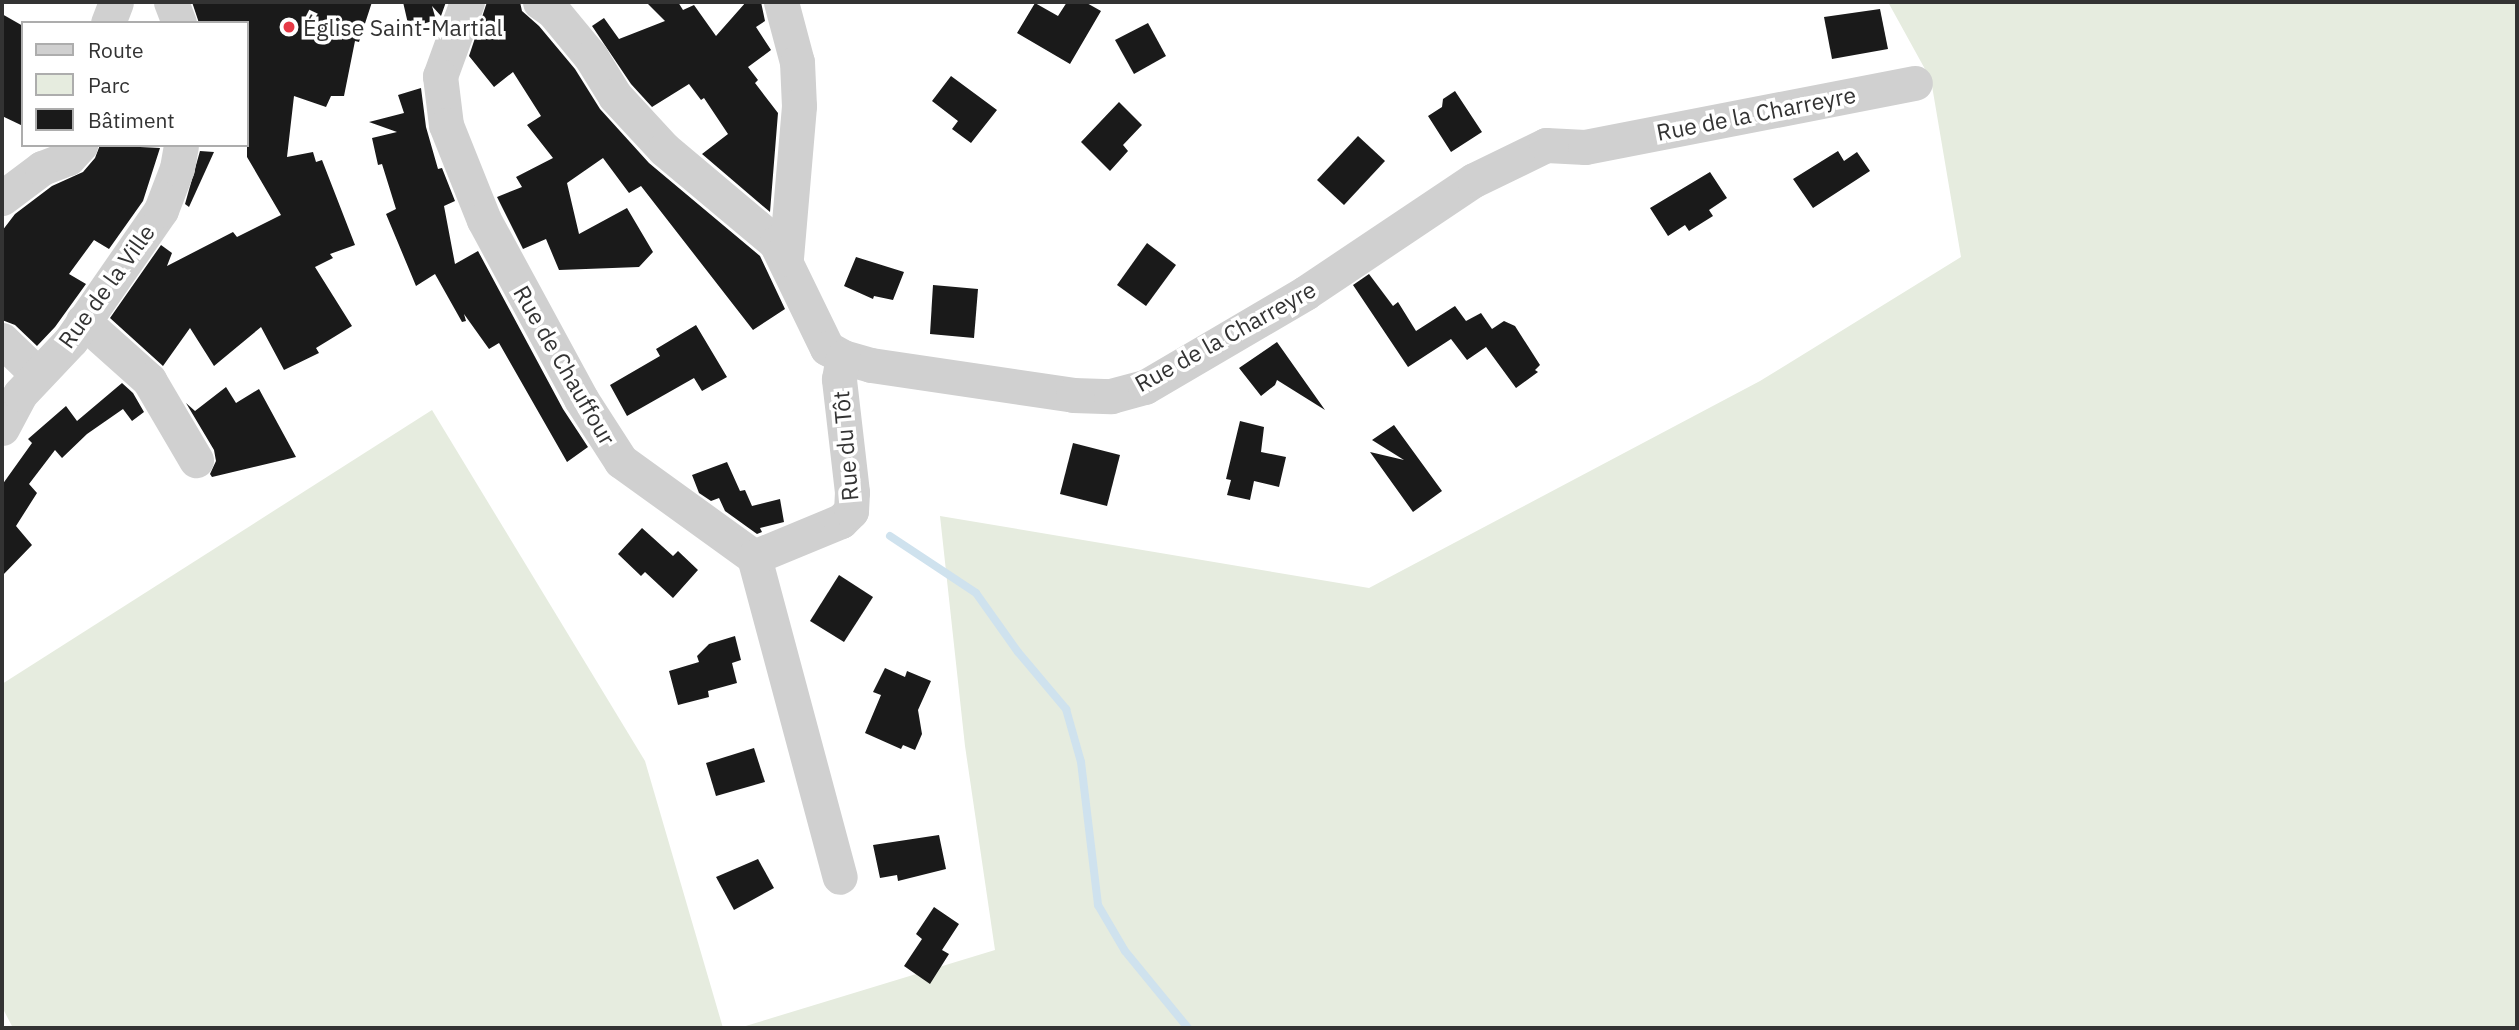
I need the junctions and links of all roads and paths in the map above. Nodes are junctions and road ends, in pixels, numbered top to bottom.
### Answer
1 (116, 2) edge
2 (171, 2) edge
3 (467, 2) edge
4 (540, 2) edge
5 (781, 2) edge
6 (109, 21) edge
7 (177, 21) edge
8 (1914, 83) dead end
9 (78, 147) edge
10 (181, 147) edge
11 (2, 198) edge
12 (786, 258) junction
13 (83, 321) junction
14 (2, 340) edge
15 (843, 357) junction
16 (37, 373) junction
17 (4, 418) edge
18 (196, 460) dead end
19 (754, 557) junction
20 (840, 877) dead end

1 - 6 street
2 - 7 street
3 - 19 street, Rue de Chauffour
4 - 12 street, Rue de la Charreyre
5 - 12 street
8 - 15 street, Rue de la Charreyre
9 - 11 street
10 - 13 street, Rue de la Ville
12 - 15 street, Rue de la Charreyre
13 - 16 street, Rue de la Ville
13 - 18 street
14 - 16 street
15 - 19 street, Rue du Tôt
16 - 17 street, Rue de la Ville
19 - 20 street

